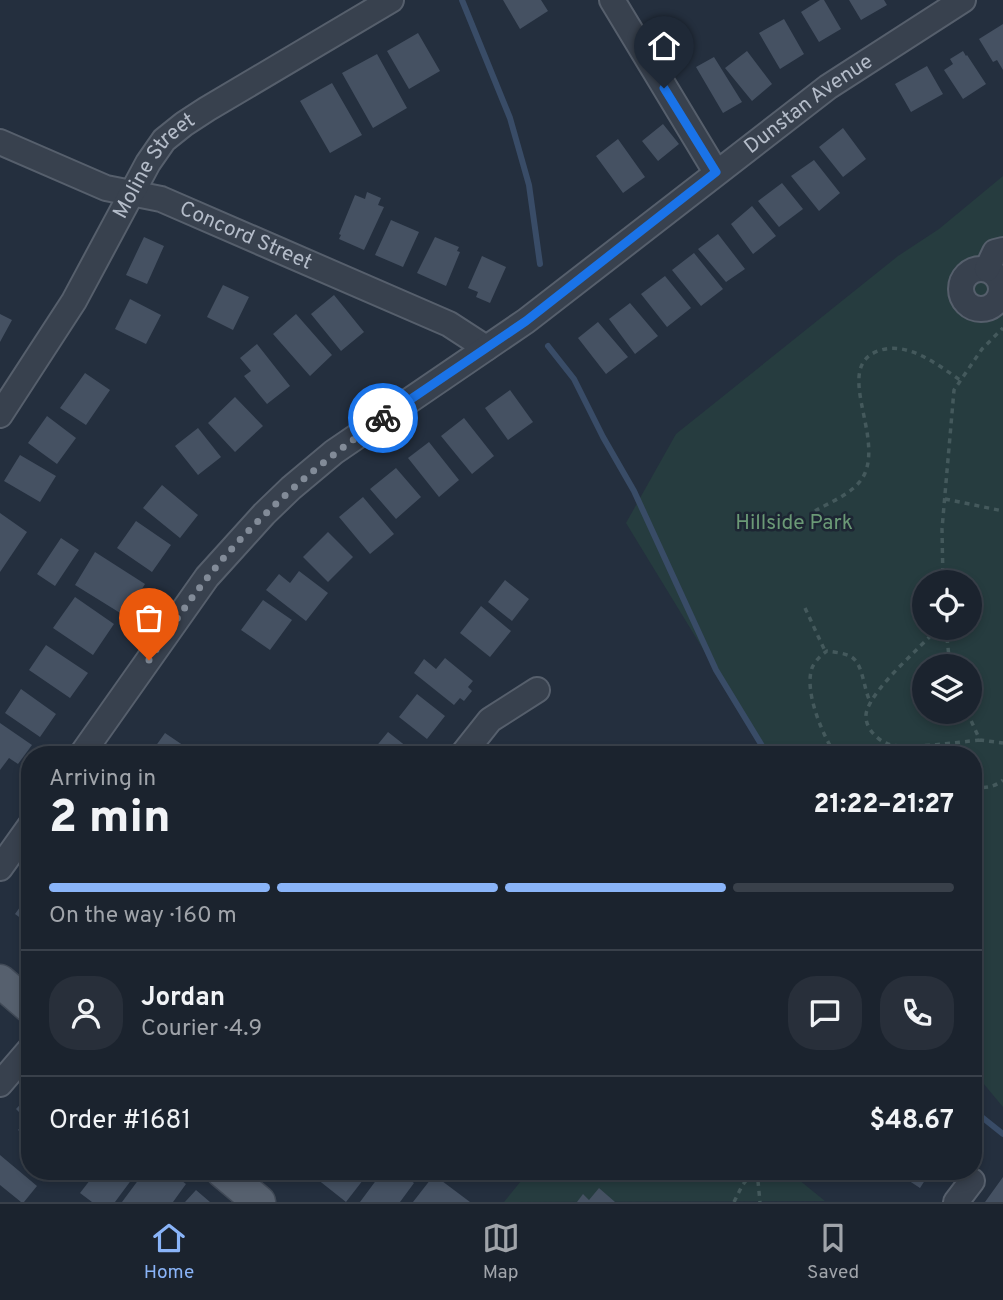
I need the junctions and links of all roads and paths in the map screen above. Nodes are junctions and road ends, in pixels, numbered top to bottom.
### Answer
1 (391, 0) edge
2 (612, 0) edge
3 (963, 0) edge
4 (0, 142) edge
5 (716, 172) junction
6 (130, 194) junction
7 (1003, 250) edge
8 (987, 269) dead end
9 (1003, 328) edge
10 (486, 348) junction
11 (960, 380) junction
12 (0, 415) edge
13 (945, 499) junction
14 (815, 511) dead end
15 (1003, 511) edge
16 (943, 570) edge
17 (805, 608) dead end
18 (927, 640) edge
19 (825, 652) junction
20 (537, 690) dead end
21 (871, 703) junction
22 (973, 724) edge
23 (980, 740) junction
24 (1003, 743) edge
25 (887, 744) joint
26 (88, 746) edge
27 (469, 746) edge
28 (832, 746) edge
29 (1003, 780) edge
30 (982, 788) edge
31 (21, 839) edge
32 (0, 867) edge
33 (0, 981) edge
34 (21, 999) edge
35 (21, 1060) edge
36 (0, 1084) edge
37 (233, 1180) edge
38 (747, 1180) edge
39 (756, 1180) edge
40 (972, 1181) dead end
41 (259, 1202) edge
42 (734, 1202) edge
43 (760, 1202) edge
44 (956, 1202) edge

1 - 6 street, Moline Street
2 - 5 street
3 - 5 street, Dunstan Avenue
4 - 6 street, Concord Street
5 - 10 street, Dunstan Avenue
6 - 10 street, Concord Street
6 - 12 street, Moline Street
7 - 8 street
9 - 11 path
10 - 26 street, Dunstan Avenue
11 - 13 path
11 - 14 path
13 - 15 path
13 - 16 path
17 - 19 path
18 - 21 path
19 - 21 path
19 - 28 path
20 - 27 street
21 - 25 path
22 - 23 path
23 - 24 path
23 - 25 path
29 - 30 path
31 - 32 street
33 - 34 main road
35 - 36 street
37 - 41 main road
38 - 42 path
39 - 43 path
40 - 44 street

